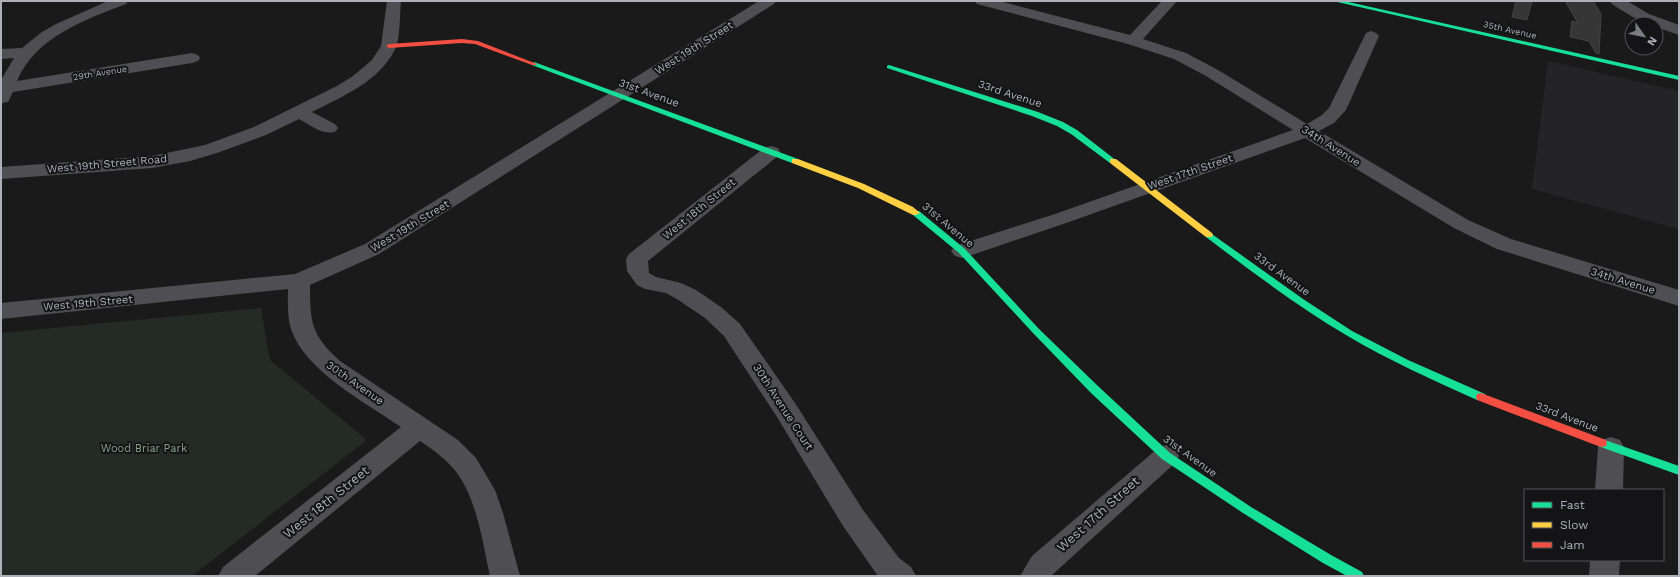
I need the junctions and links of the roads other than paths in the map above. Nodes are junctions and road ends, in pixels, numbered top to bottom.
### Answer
1 (121, 1) edge
2 (394, 1) edge
3 (769, 1) edge
4 (982, 1) edge
5 (1170, 1) edge
6 (1336, 1) edge
7 (1349, 1) edge
8 (1617, 1) edge
9 (1365, 7) junction
10 (1679, 30) edge
11 (1371, 36) dead end
12 (1134, 41) junction
13 (389, 46) junction
14 (26, 53) junction
15 (1, 54) edge
16 (192, 58) dead end
17 (889, 67) dead end
18 (1679, 78) edge
19 (4, 94) edge
20 (619, 95) junction
21 (300, 112) junction
22 (329, 128) dead end
23 (1307, 131) junction
24 (771, 152) junction
25 (1, 173) edge
26 (1146, 188) junction
27 (962, 251) junction
28 (638, 270) joint
29 (299, 281) junction
30 (1679, 298) edge
31 (1, 311) edge
32 (419, 427) junction
33 (1611, 447) junction
34 (1166, 456) junction
35 (1679, 471) edge
36 (1609, 489) edge
37 (1605, 561) edge
38 (233, 576) edge
39 (505, 576) edge
40 (901, 576) edge
41 (1034, 576) edge
42 (1358, 576) edge
43 (1604, 576) edge

1 - 14 street, 29th Avenue
2 - 13 street, West 19th Street Road
3 - 20 street, West 19th Street
4 - 12 street, 34th Avenue
5 - 12 street
6 - 9 street, 35th Avenue
7 - 9 street
8 - 10 street
9 - 18 street, 35th Avenue
11 - 23 street, West 17th Street
12 - 23 street, 34th Avenue
13 - 20 street, 31st Avenue
13 - 21 street, West 19th Street Road
14 - 15 street
14 - 19 street, 29th Avenue
16 - 19 street, 29th Avenue
17 - 26 street, 33rd Avenue
20 - 24 street, 31st Avenue
20 - 29 street, West 19th Street
21 - 22 street
21 - 25 street, West 19th Street Road
23 - 26 street, West 17th Street
23 - 30 street, 34th Avenue
24 - 27 street, 31st Avenue
24 - 28 street, West 18th Street
26 - 27 street, West 17th Street
26 - 33 street, 33rd Avenue
27 - 34 street, 31st Avenue
28 - 40 street, 30th Avenue Court
29 - 31 street, West 19th Street
29 - 32 street, 30th Avenue
32 - 38 street, West 18th Street
32 - 39 street, 30th Avenue
33 - 35 street, 33rd Avenue
33 - 36 street
34 - 41 street, West 17th Street
34 - 42 street, 31st Avenue
37 - 43 street

